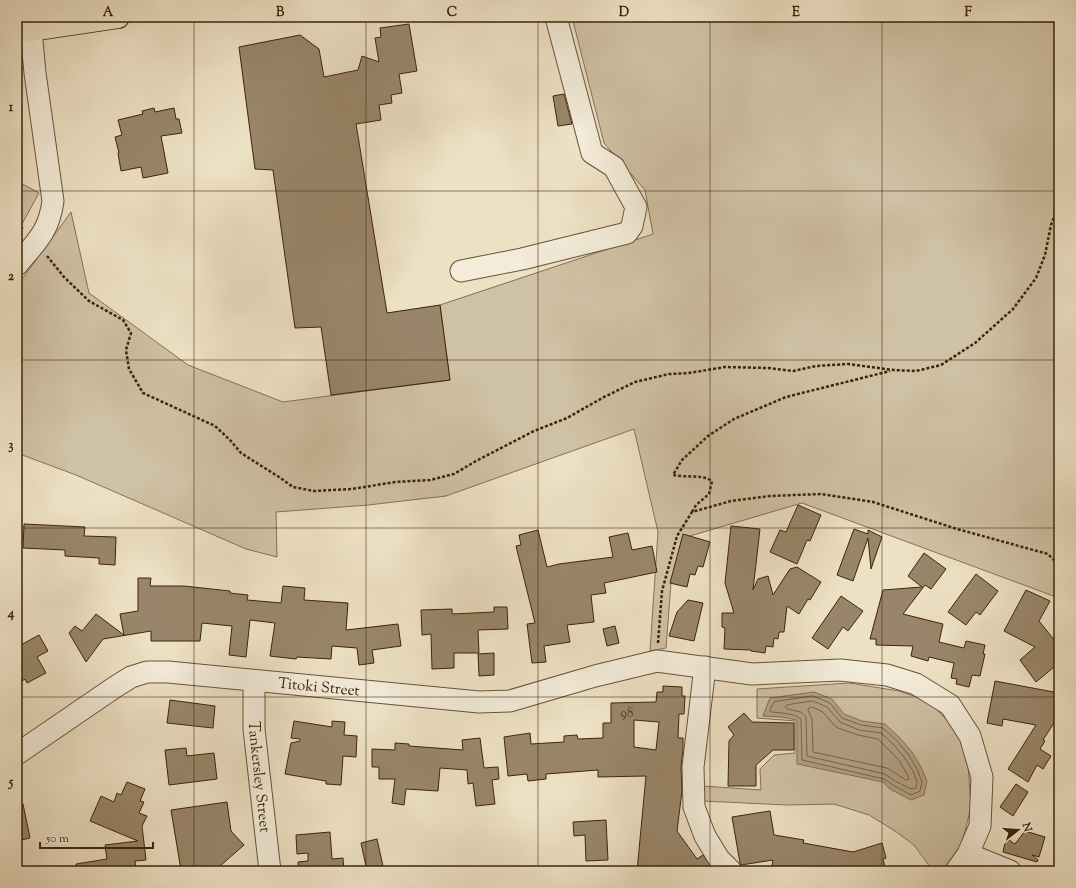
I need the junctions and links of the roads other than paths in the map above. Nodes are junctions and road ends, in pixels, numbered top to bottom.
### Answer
1 (118, 17) edge
2 (556, 17) edge
3 (24, 31) edge
4 (17, 265) edge
5 (461, 271) dead end
6 (705, 668) junction
7 (254, 681) junction
8 (17, 754) edge
9 (968, 854) junction
10 (270, 871) edge
11 (731, 871) edge
12 (956, 871) edge
13 (1010, 871) edge

1 - 3 highway
2 - 5 street
3 - 4 street
6 - 7 street, Titoki Street
6 - 9 street
6 - 11 street
7 - 8 street, Titoki Street
7 - 10 street, Tankersley Street
9 - 12 street
9 - 13 street

